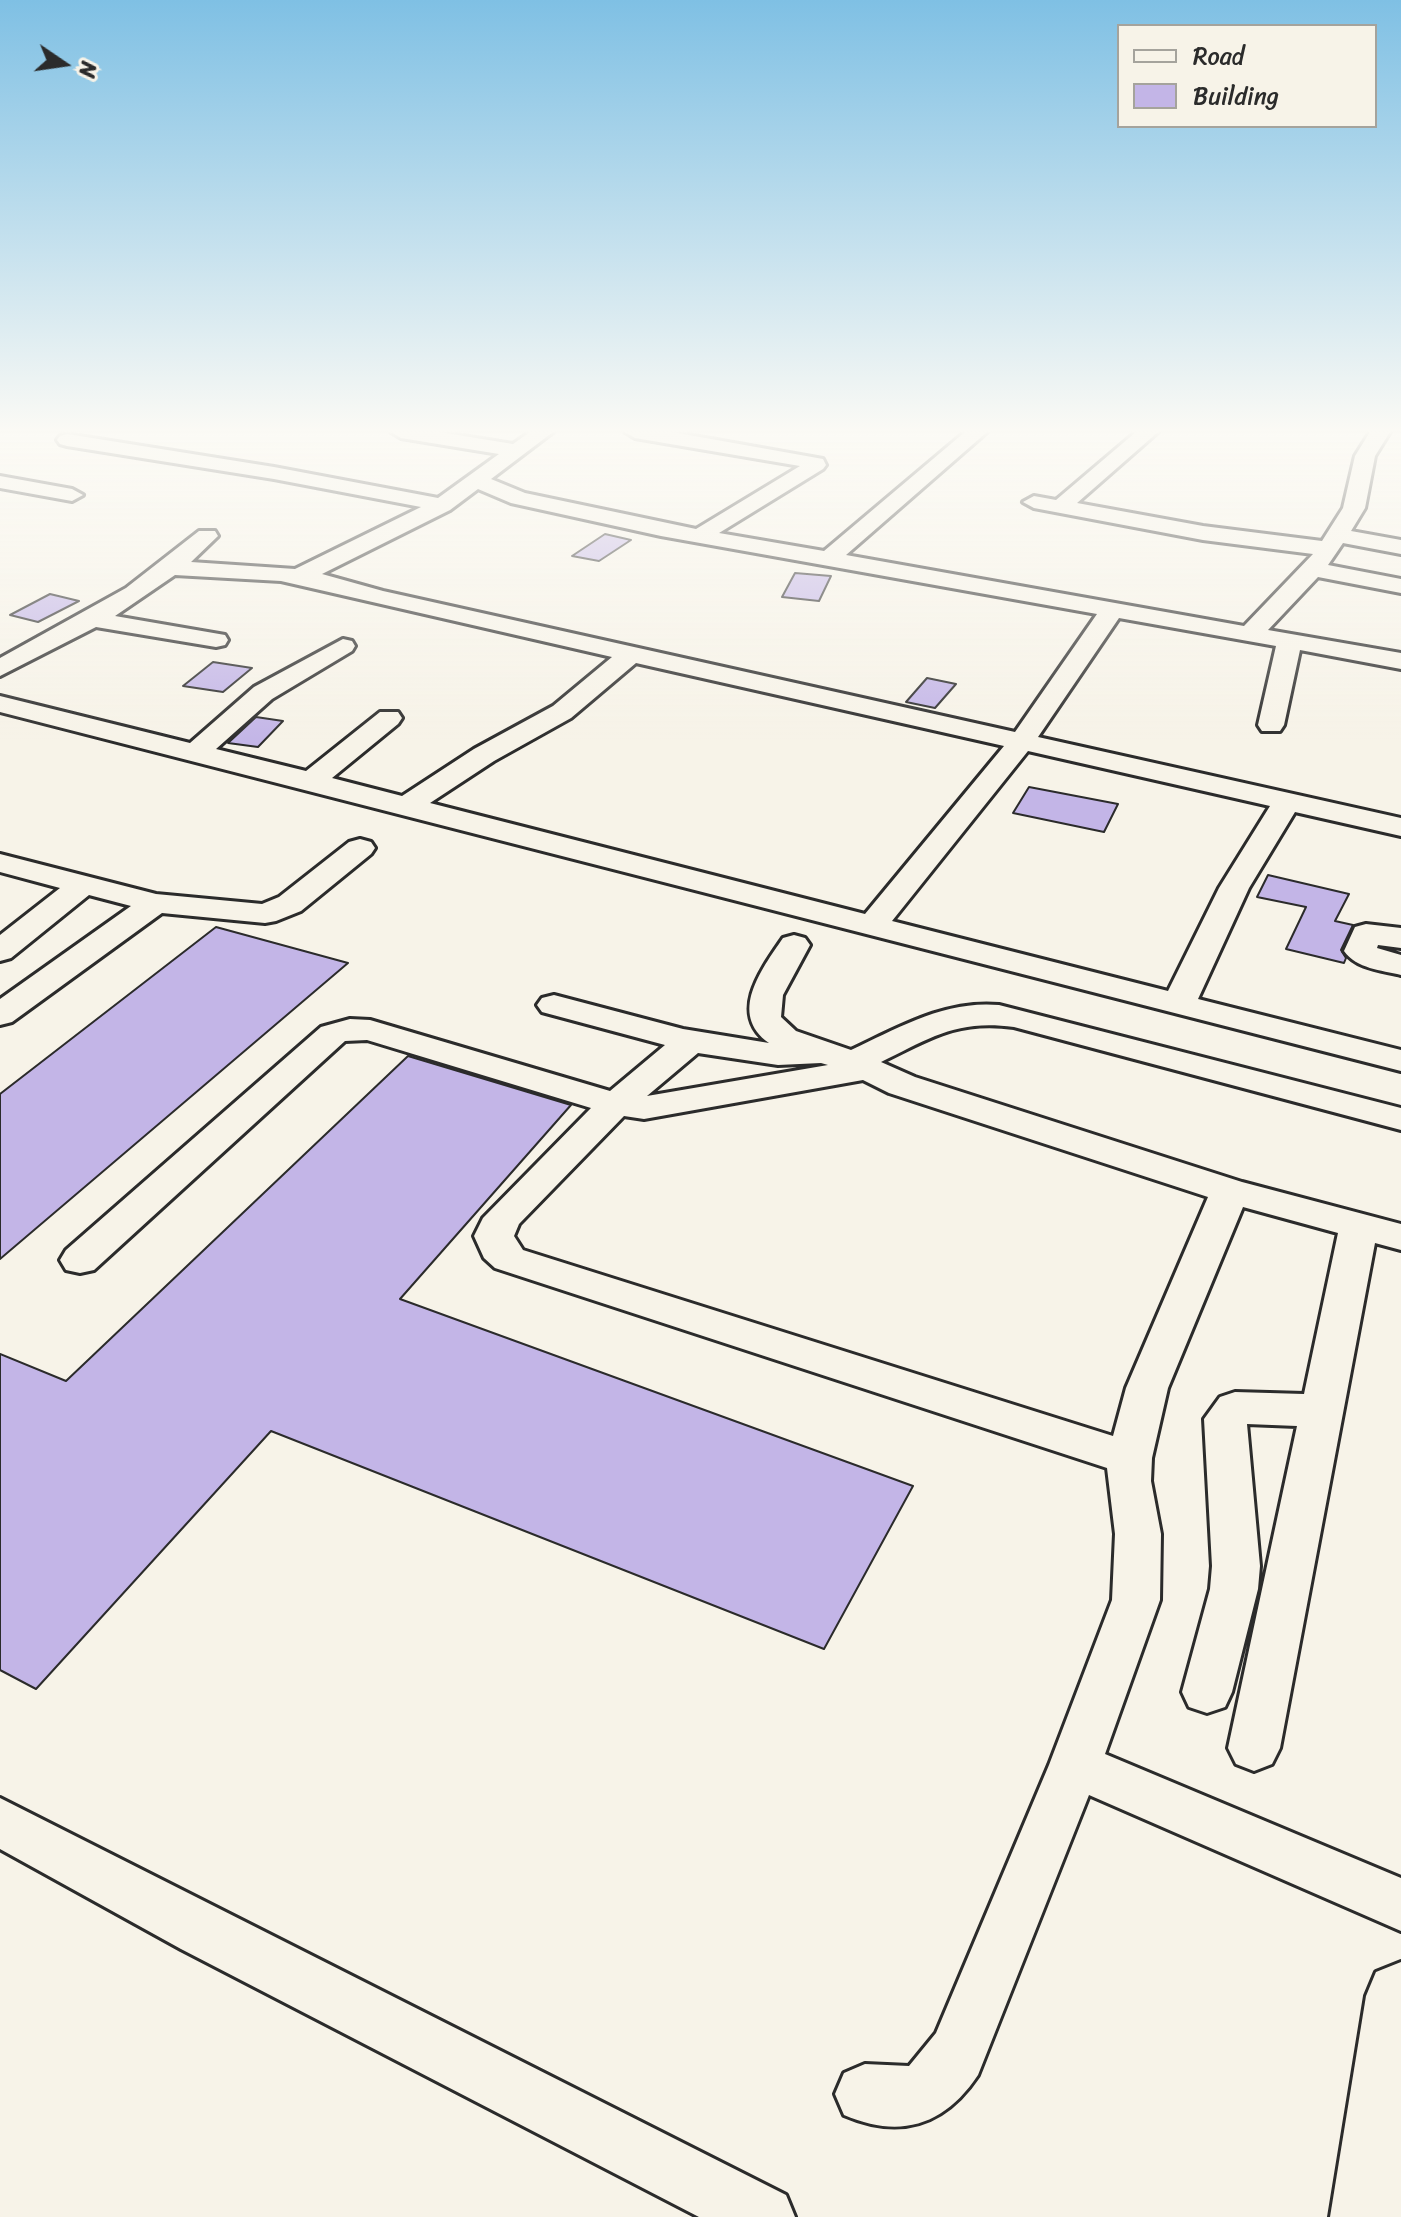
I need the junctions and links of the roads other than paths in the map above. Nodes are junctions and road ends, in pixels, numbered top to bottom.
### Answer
1 (377, 535) edge
2 (703, 535) edge
3 (856, 535) edge
4 (1238, 535) edge
5 (1336, 535) edge
6 (207, 536) dead end
7 (1332, 542) junction
8 (1401, 547) edge
9 (827, 560) junction
10 (174, 568) junction
11 (1313, 569) junction
12 (298, 577) junction
13 (1401, 586) edge
14 (1112, 610) junction
15 (90, 619) junction
16 (1250, 634) junction
17 (216, 640) dead end
18 (1290, 641) junction
19 (343, 646) dead end
20 (631, 654) junction
21 (1401, 661) edge
22 (0, 668) edge
23 (3, 707) edge
24 (389, 718) dead end
25 (1271, 725) dead end
26 (1021, 743) junction
27 (195, 753) junction
28 (311, 781) junction
29 (1287, 802) junction
30 (407, 805) junction
31 (1401, 827) edge
32 (360, 848) dead end
33 (0, 863) edge
34 (82, 885) junction
35 (156, 903) junction
36 (872, 925) junction
37 (1401, 938) edge
38 (794, 945) dead end
39 (0, 951) edge
40 (1401, 965) edge
41 (1179, 1003) junction
42 (554, 1005) dead end
43 (0, 1015) edge
44 (693, 1040) junction
45 (1401, 1061) edge
46 (851, 1062) junction
47 (616, 1104) junction
48 (1401, 1119) edge
49 (1230, 1191) junction
50 (1380, 1231) edge
51 (80, 1260) dead end
52 (1322, 1411) junction
53 (1130, 1458) junction
54 (1207, 1692) dead end
55 (1254, 1748) dead end
56 (1075, 1765) junction
57 (0, 1822) edge
58 (1401, 1905) edge
59 (1401, 1996) edge
60 (865, 2094) dead end
61 (764, 2217) edge
62 (1368, 2217) edge

1 - 12 street
2 - 9 street
3 - 9 street
4 - 7 street
5 - 7 street
6 - 10 street
7 - 8 street
7 - 11 street
9 - 14 street
10 - 12 street
10 - 15 street
11 - 13 street
11 - 16 street
12 - 20 street
14 - 16 street
14 - 26 street
15 - 17 street
15 - 22 street
16 - 18 street
18 - 21 street
18 - 25 street
19 - 27 street
20 - 26 street
20 - 30 street
23 - 27 street
24 - 28 street
26 - 29 street
26 - 36 street
27 - 28 street
28 - 30 street
29 - 31 street
29 - 41 street
30 - 36 street
32 - 35 street
33 - 34 street
34 - 35 street
34 - 39 street
35 - 43 street
36 - 41 street
37 - 40 street
38 - 46 street
41 - 45 street
42 - 44 street
44 - 46 street
44 - 47 street
46 - 47 street
46 - 48 street
46 - 49 street
47 - 51 street
47 - 53 street
49 - 50 street
49 - 53 street
50 - 52 street
52 - 54 street
52 - 55 street
53 - 56 street
56 - 58 street
56 - 60 street
57 - 61 street
59 - 62 highway

